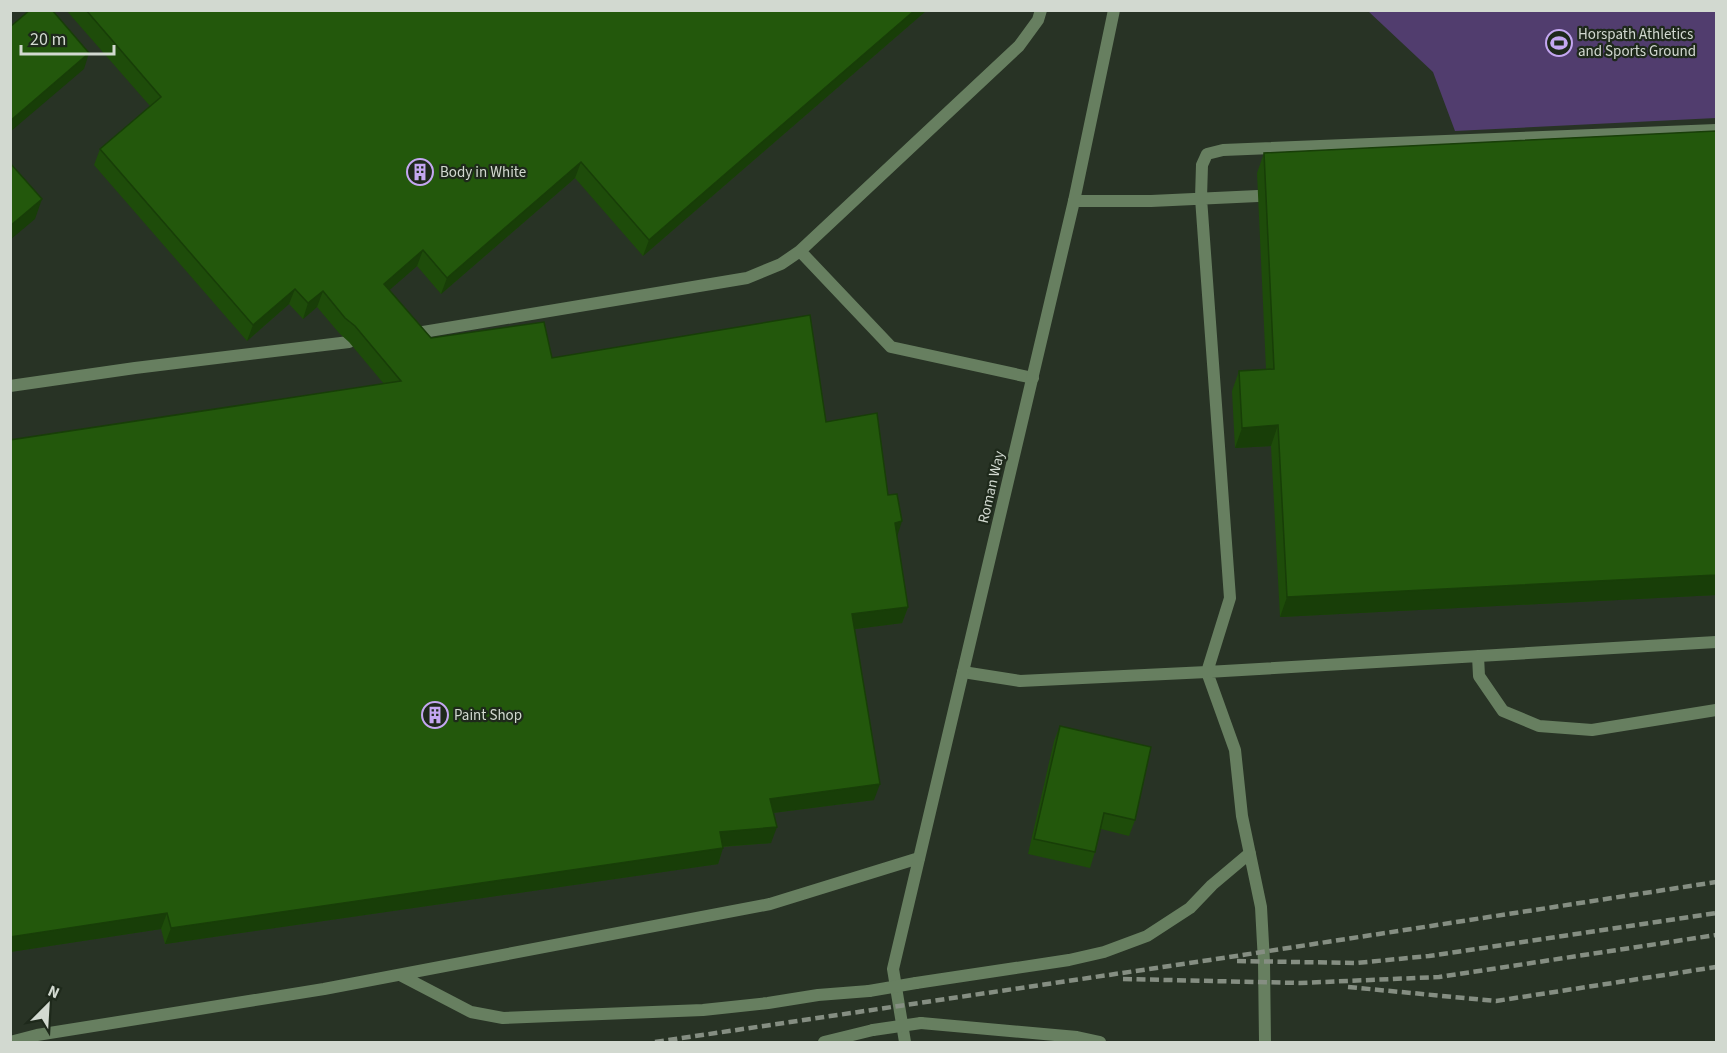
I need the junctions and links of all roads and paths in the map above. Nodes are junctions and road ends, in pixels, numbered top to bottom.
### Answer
1 (1041, 10) edge
2 (1114, 10) edge
3 (1716, 130) edge
4 (1258, 196) dead end
5 (1201, 198) junction
6 (1074, 201) junction
7 (800, 251) junction
8 (408, 334) edge
9 (349, 342) edge
10 (1033, 378) junction
11 (10, 386) edge
12 (1716, 642) edge
13 (1478, 656) junction
14 (963, 672) junction
15 (1207, 672) junction
16 (1716, 710) edge
17 (1250, 854) junction
18 (919, 858) junction
19 (400, 975) junction
20 (10, 1041) edge
21 (824, 1042) edge
22 (905, 1042) edge
23 (1100, 1042) edge
24 (1265, 1042) edge

1 - 7 street
2 - 6 street, Roman Way
3 - 5 street
4 - 5 street
5 - 6 street
5 - 15 street
6 - 10 street, Roman Way
7 - 8 street
7 - 10 street
9 - 11 street
10 - 14 street, Roman Way
12 - 13 street
13 - 15 street
13 - 16 street
14 - 15 street
14 - 18 street, Roman Way
15 - 17 street
17 - 19 street, bridge
17 - 24 street
18 - 19 street
18 - 22 street, Roman Way
19 - 20 street
21 - 23 street, bridge

